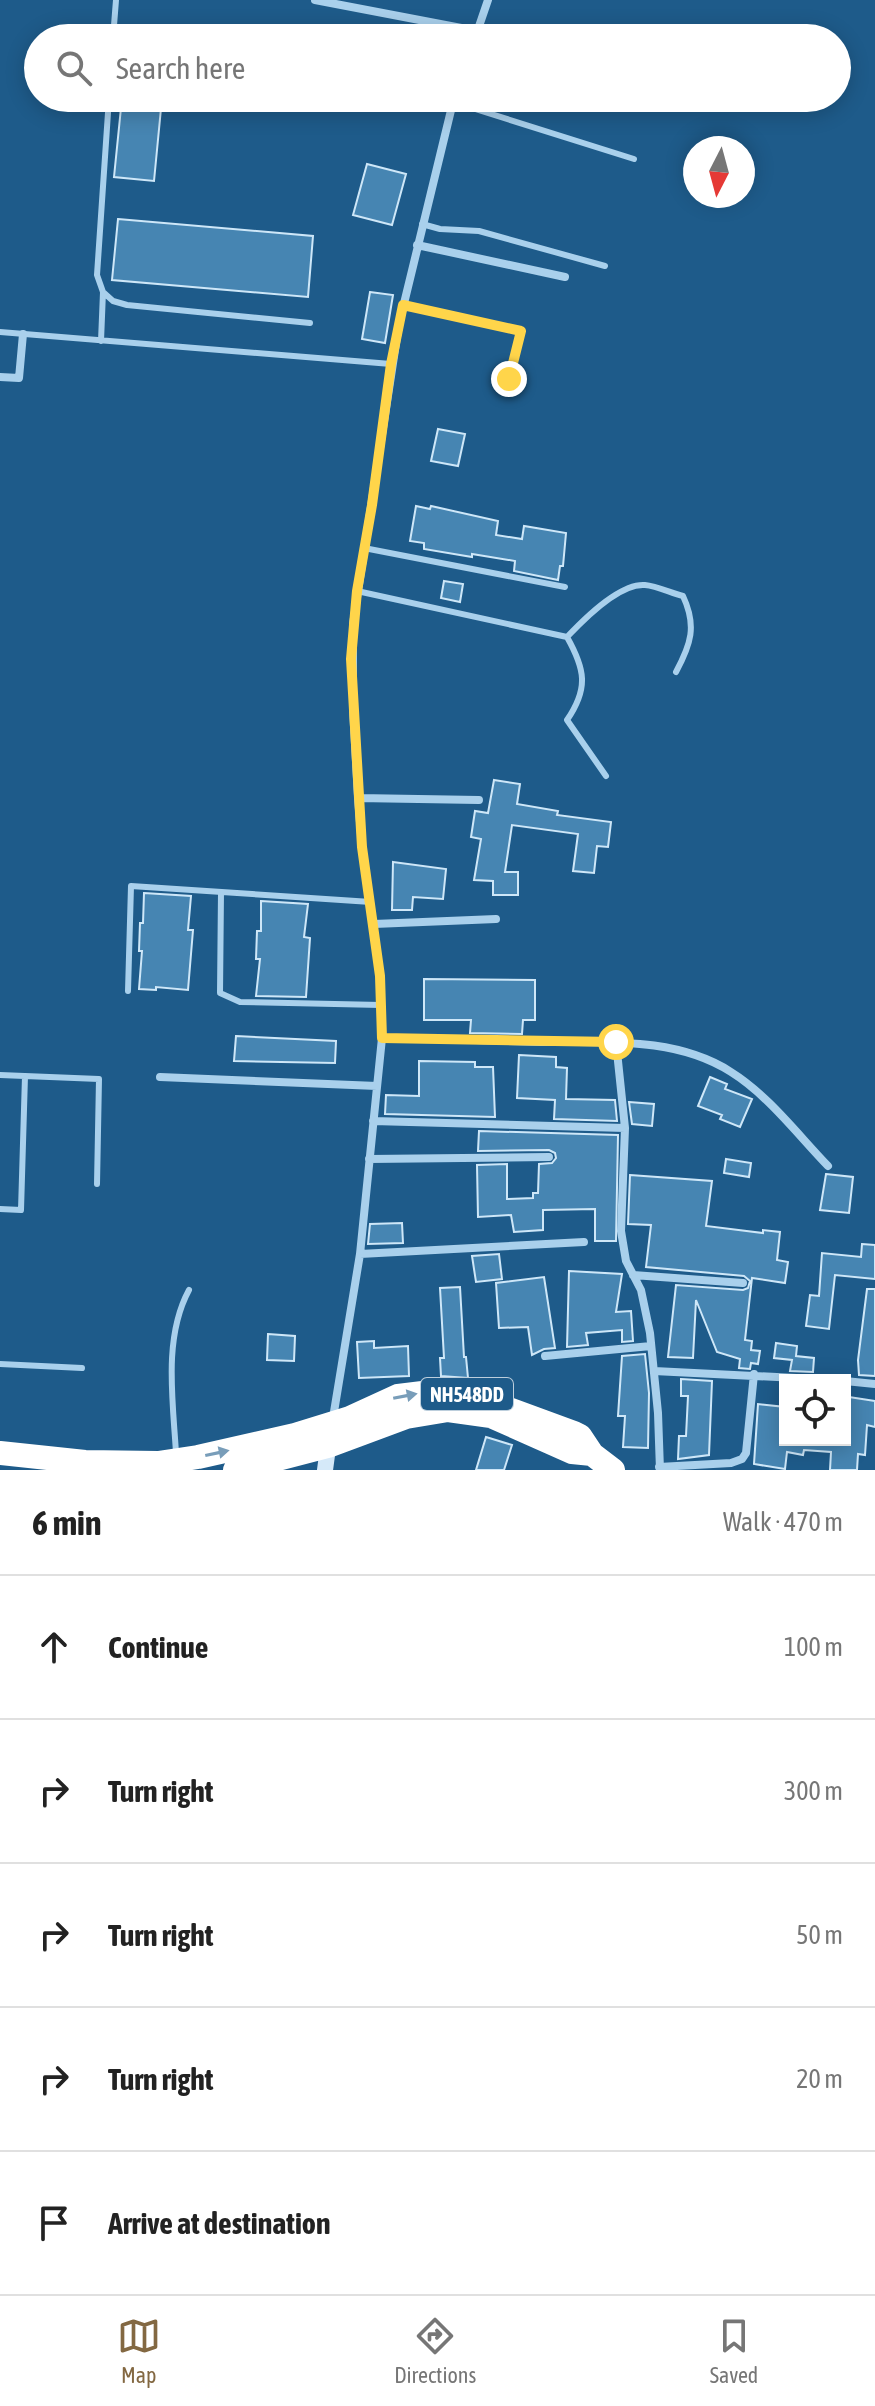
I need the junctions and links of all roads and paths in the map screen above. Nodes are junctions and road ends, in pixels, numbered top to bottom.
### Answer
1 (116, 0) edge
2 (315, 0) edge
3 (488, 0) edge
4 (114, 24) edge
5 (429, 24) edge
6 (480, 24) edge
7 (108, 112) edge
8 (451, 112) edge
9 (491, 112) edge
10 (634, 159) dead end
11 (422, 223) junction
12 (417, 245) junction
13 (605, 266) dead end
14 (565, 277) dead end
15 (103, 292) junction
16 (403, 305) junction
17 (310, 323) dead end
18 (0, 332) edge
19 (23, 334) junction
20 (101, 341) junction
21 (391, 364) junction
22 (0, 377) edge
23 (509, 379) dead end
24 (364, 548) junction
25 (565, 587) dead end
26 (357, 591) junction
27 (567, 637) junction
28 (676, 672) dead end
29 (606, 776) dead end
30 (358, 798) junction
31 (479, 800) dead end
32 (221, 892) junction
33 (371, 902) junction
34 (496, 919) dead end
35 (374, 924) junction
36 (128, 991) dead end
37 (381, 1005) junction
38 (382, 1038) junction
39 (616, 1042) junction
40 (0, 1075) edge
41 (25, 1076) junction
42 (160, 1077) dead end
43 (377, 1086) junction
44 (373, 1121) junction
45 (625, 1128) junction
46 (549, 1157) dead end
47 (369, 1159) junction
48 (828, 1166) dead end
49 (97, 1184) dead end
50 (0, 1209) edge
51 (584, 1242) dead end
52 (360, 1254) junction
53 (633, 1275) junction
54 (743, 1283) dead end
55 (189, 1290) dead end
56 (651, 1346) junction
57 (545, 1356) dead end
58 (0, 1364) edge
59 (82, 1368) dead end
60 (654, 1371) junction
61 (754, 1374) junction
62 (779, 1376) edge
63 (851, 1382) edge
64 (875, 1384) edge
65 (328, 1446) edge
66 (0, 1453) edge
67 (176, 1460) junction
68 (134, 1467) edge
69 (660, 1469) edge
70 (235, 1470) edge
71 (613, 1470) edge

1 - 4 lane
2 - 5 street
3 - 6 street
7 - 15 lane
8 - 11 street
9 - 10 lane
11 - 12 street
11 - 13 lane
12 - 14 street
12 - 16 street
15 - 17 lane
15 - 20 lane
16 - 21 street
16 - 23 lane
18 - 19 lane
19 - 20 lane
19 - 22 street
20 - 21 lane
21 - 24 street
24 - 25 lane
24 - 26 street
26 - 27 lane
26 - 30 street
27 - 28 lane
27 - 29 lane
30 - 31 street
30 - 33 street
32 - 33 lane
32 - 36 lane
32 - 37 lane
33 - 35 street
34 - 35 street
35 - 37 street
37 - 38 street
38 - 39 street
38 - 43 street
39 - 45 street
39 - 48 street
40 - 41 lane
41 - 49 lane
41 - 50 lane
42 - 43 street
43 - 44 street
44 - 45 street
44 - 47 street
45 - 53 street
46 - 47 street
47 - 52 street
51 - 52 street
52 - 65 street
53 - 54 street
53 - 56 street
55 - 67 lane
56 - 57 street
56 - 60 street
58 - 59 lane
60 - 61 street
60 - 69 street
61 - 62 street
61 - 69 street
63 - 64 street
67 -> 65 highway, NH548DD
65 - 70 highway, NH548DD
65 - 71 highway, NH548DD
66 - 68 highway, NH548DD
67 - 68 highway, NH548DD

